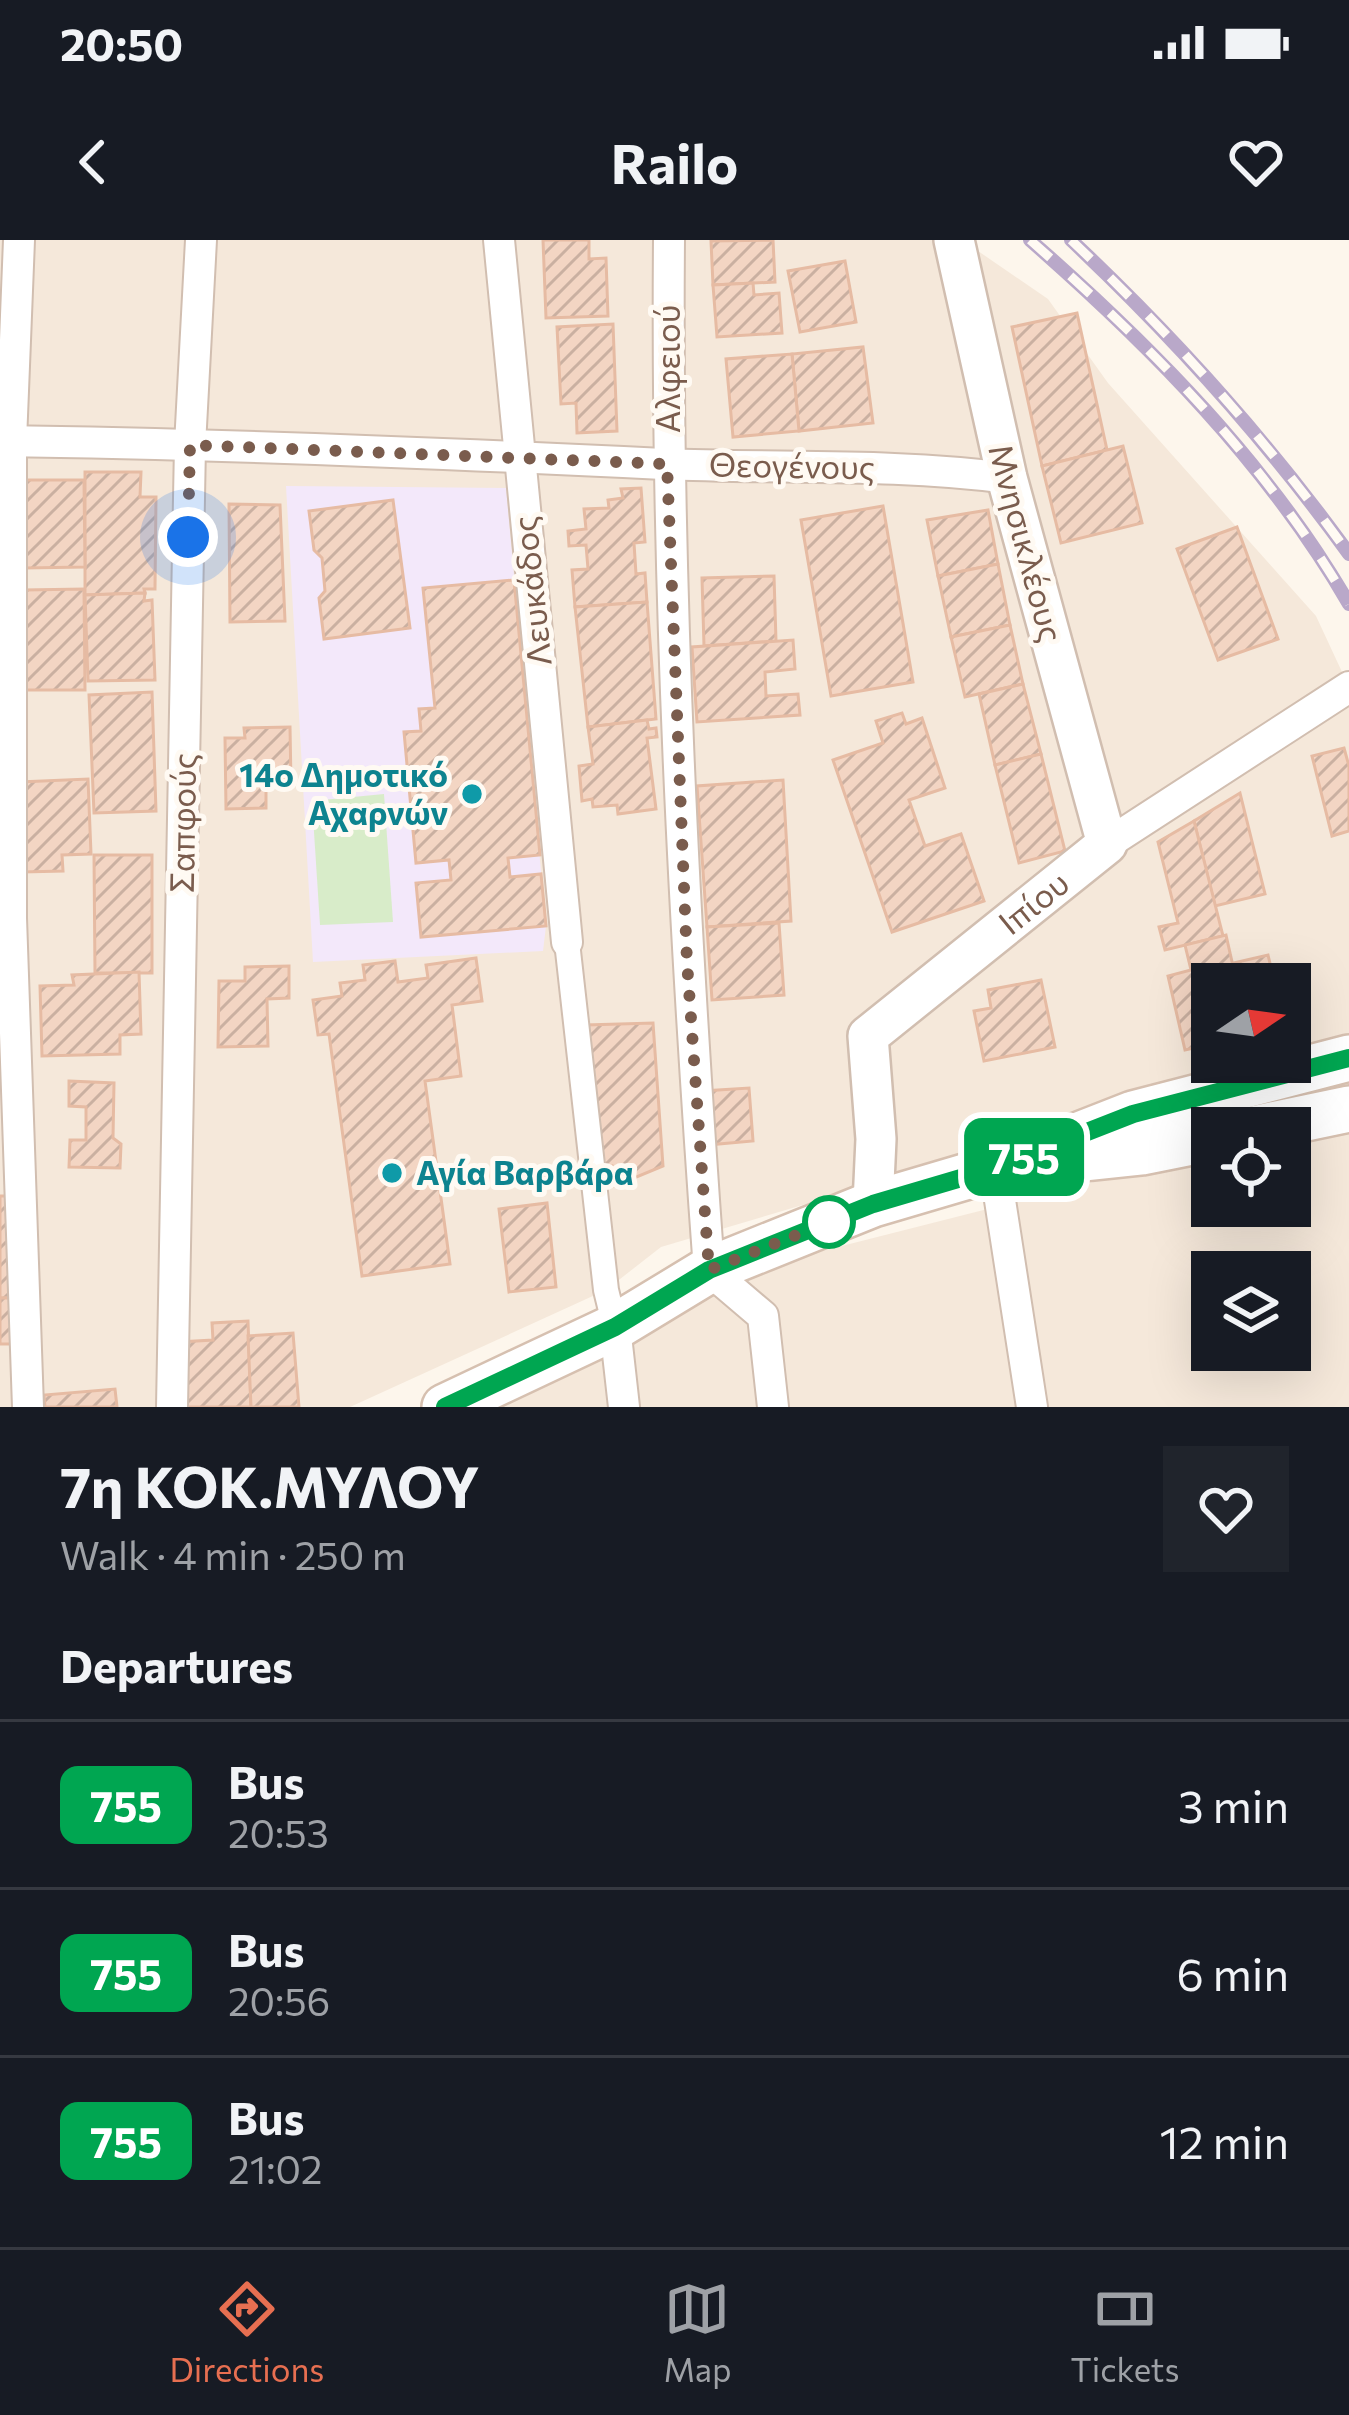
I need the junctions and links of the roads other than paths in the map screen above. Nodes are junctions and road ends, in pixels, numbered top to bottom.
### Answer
1 (19, 240) edge
2 (201, 240) edge
3 (499, 240) edge
4 (669, 240) edge
5 (954, 240) edge
6 (6, 441) edge
7 (190, 445) junction
8 (518, 455) junction
9 (667, 464) junction
10 (1007, 478) junction
11 (1349, 687) edge
12 (1107, 844) junction
13 (567, 942) joint
14 (1349, 1058) edge
15 (1349, 1109) edge
16 (1311, 1117) edge
17 (1191, 1142) edge
18 (995, 1168) junction
19 (873, 1204) junction
20 (709, 1270) junction
21 (615, 1327) junction
22 (28, 1407) edge
23 (172, 1407) edge
24 (445, 1407) edge
25 (624, 1407) edge
26 (773, 1407) edge
27 (1031, 1407) edge

1 - 6 street
2 - 7 street, Σαπφούς
3 - 8 street, Λευκάδος
4 - 9 street, Αλφειού
5 - 10 street, Μνησικλέους
6 - 7 street, Θεογένους
6 - 22 street
7 - 8 street, Θεογένους
7 - 23 street, Σαπφούς
8 - 9 street, Θεογένους
8 - 13 street, Λευκάδος
9 - 10 street, Θεογένους
9 - 20 street, Αλφειού
10 - 12 street, Μνησικλέους
11 - 12 street, Ιπίου
12 - 19 street, Ιπίου
13 - 21 street
14 - 18 main road
15 - 16 main road
17 - 18 main road
18 - 19 main road
18 - 27 street
19 - 20 main road
20 - 21 main road
20 - 26 street
21 - 24 main road
21 - 25 street

